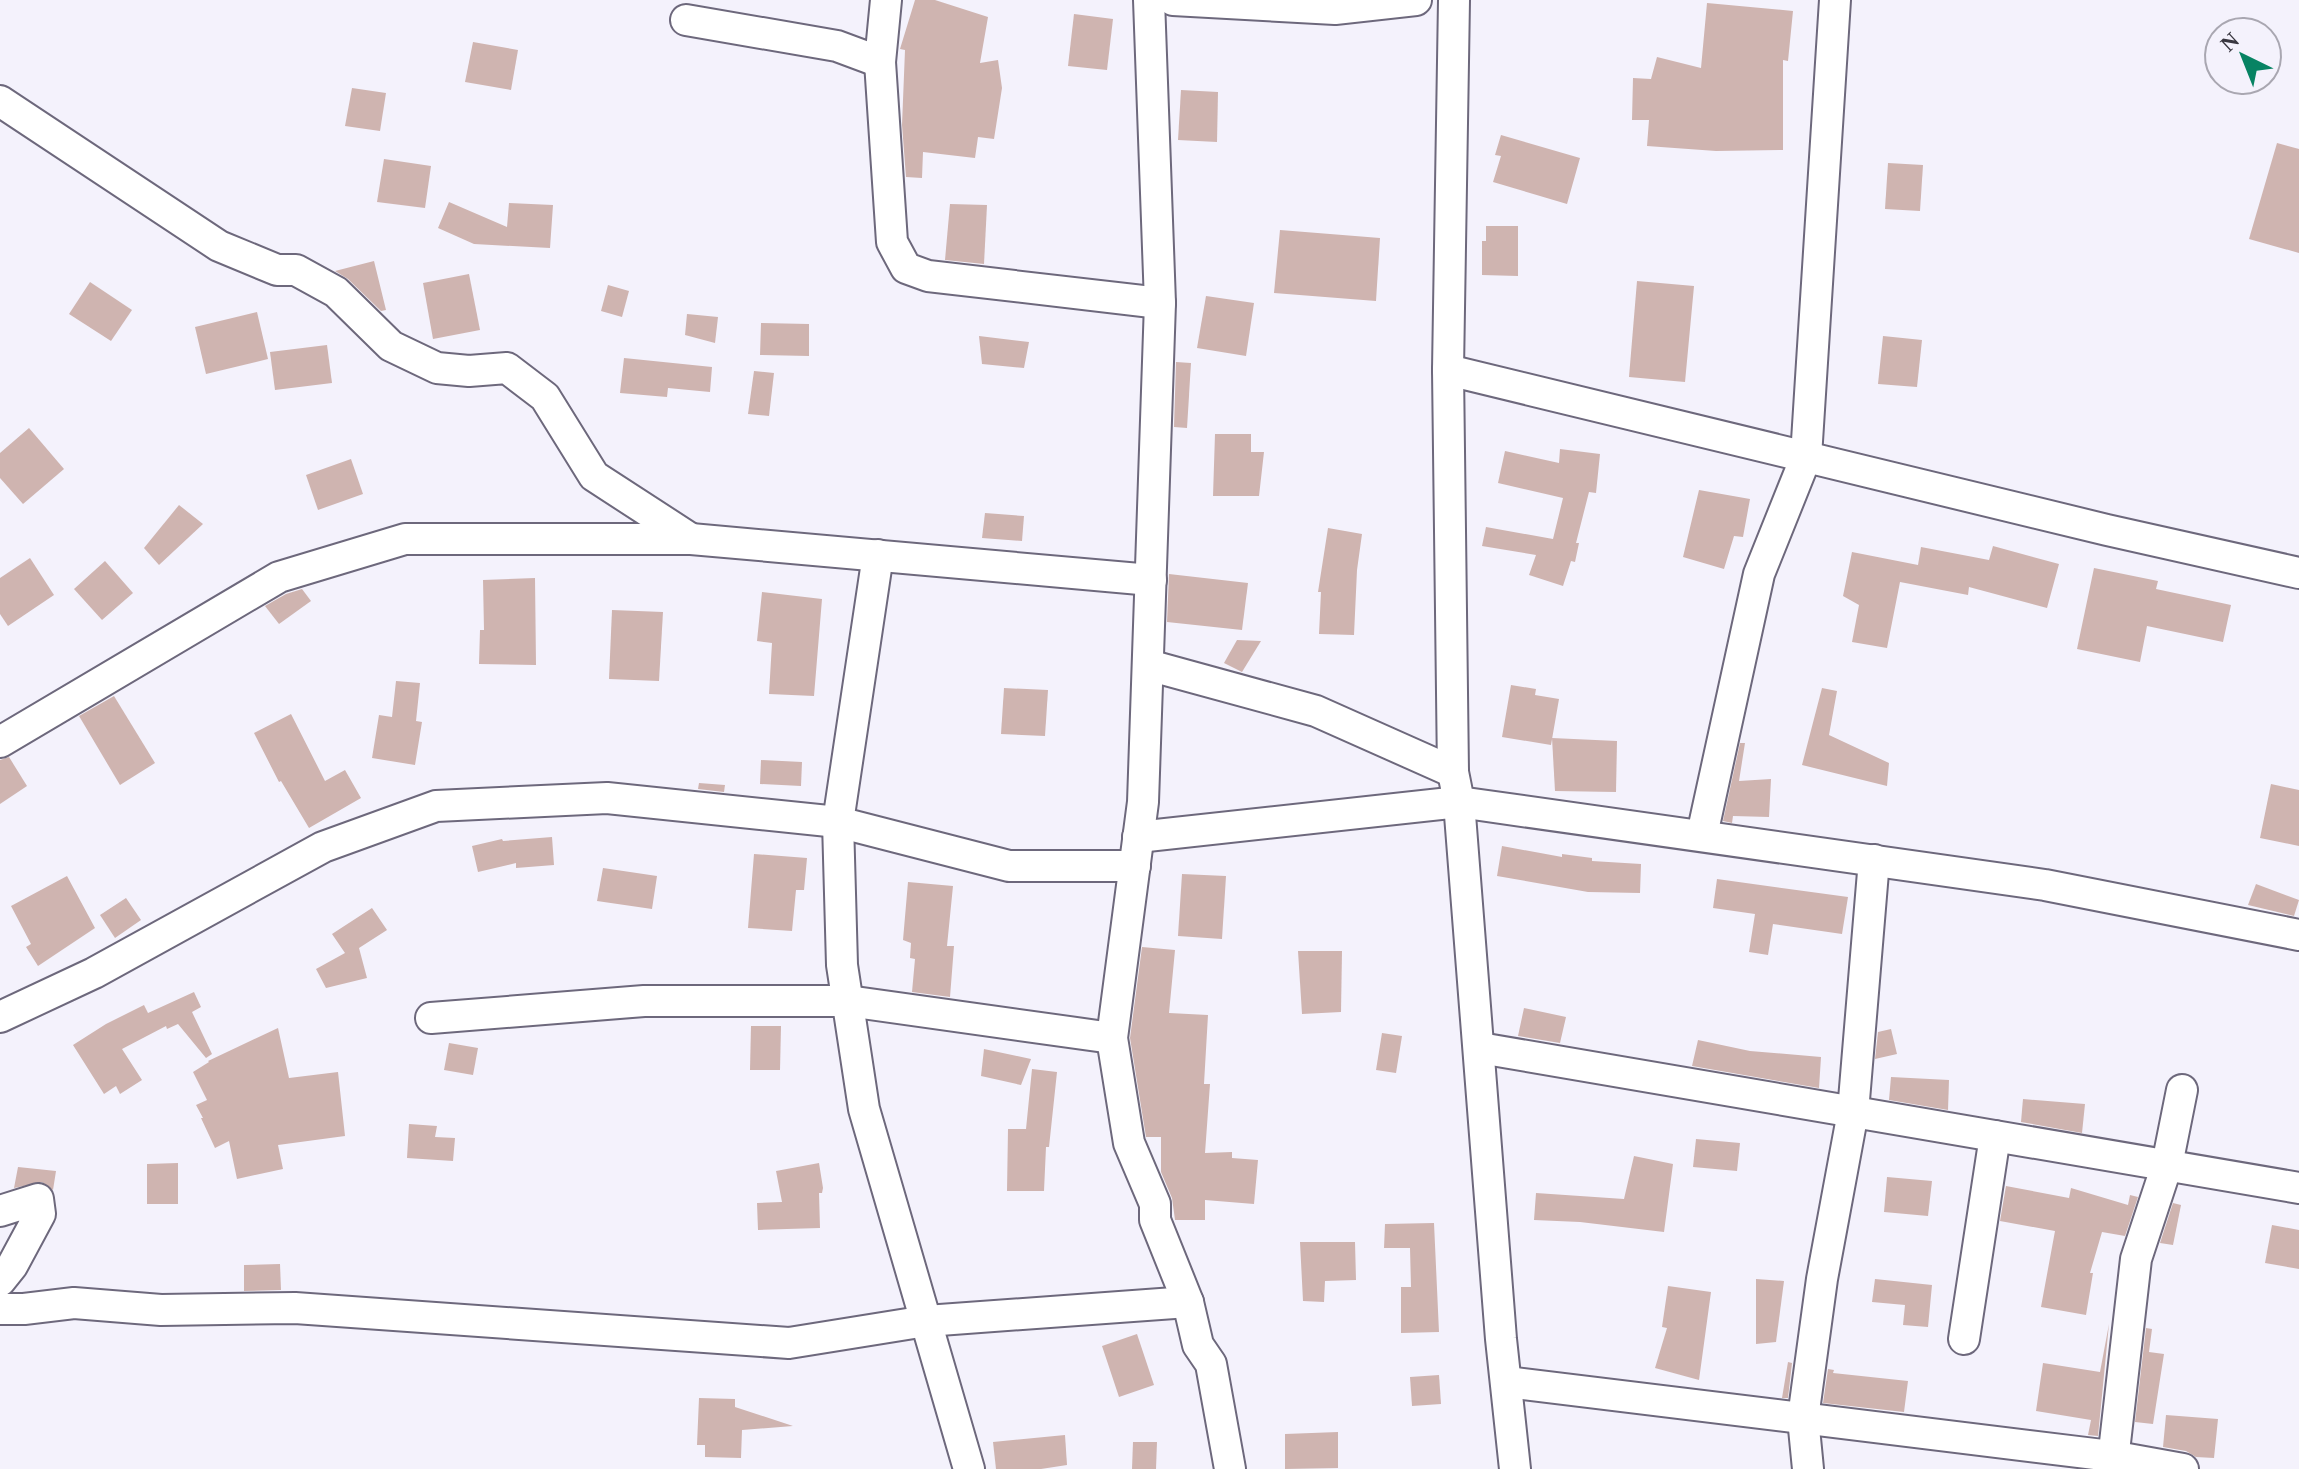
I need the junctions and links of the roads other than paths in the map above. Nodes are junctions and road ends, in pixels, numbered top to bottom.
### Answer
1 (886, 0) edge
2 (1149, 0) edge
3 (1173, 0) edge
4 (1416, 0) edge
5 (1454, 0) edge
6 (1835, 0) edge
7 (686, 20) dead end
8 (880, 62) junction
9 (0, 101) edge
10 (1160, 303) junction
11 (1448, 370) junction
12 (1806, 457) junction
13 (691, 539) junction
14 (878, 555) junction
15 (2299, 573) edge
16 (1151, 580) junction
17 (1148, 665) junction
18 (0, 742) edge
19 (1453, 772) junction
20 (1459, 802) junction
21 (838, 822) junction
22 (1702, 835) junction
23 (1137, 852) junction
24 (1874, 860) junction
25 (2299, 935) edge
26 (848, 1001) junction
27 (0, 1017) edge
28 (431, 1018) dead end
29 (1112, 1038) junction
30 (1480, 1048) junction
31 (2182, 1090) dead end
32 (1853, 1112) junction
33 (1995, 1136) junction
34 (2167, 1165) junction
35 (2299, 1188) edge
36 (0, 1211) edge
37 (0, 1281) edge
38 (1188, 1302) junction
39 (0, 1309) edge
40 (926, 1321) junction
41 (1964, 1339) dead end
42 (1507, 1382) junction
43 (1803, 1418) junction
44 (2112, 1462) edge
45 (969, 1469) edge
46 (1230, 1469) edge
47 (1515, 1469) edge
48 (1808, 1469) edge
49 (2183, 1469) edge

1 - 8 street
2 - 10 street
3 - 4 street
5 - 11 street
6 - 12 street
7 - 8 street
8 - 10 street
9 - 13 street
10 - 16 street
11 - 12 street
11 - 19 street
12 - 15 street
12 - 22 street
13 - 14 street
13 - 18 street
14 - 16 street
14 - 21 street
16 - 17 street
17 - 19 street
17 - 23 street
19 - 20 street
20 - 22 street
20 - 23 street
20 - 30 street
21 - 23 street
21 - 26 street
21 - 27 street
22 - 24 street
23 - 29 street
24 - 25 street
24 - 32 street
26 - 28 street
26 - 29 street
26 - 40 street
29 - 38 street
30 - 32 street
30 - 42 street
31 - 34 street
32 - 33 street
32 - 43 street
33 - 34 street
33 - 41 street
34 - 35 street
34 - 44 street
36 - 37 street
38 - 40 street
38 - 46 street
39 - 40 street
40 - 45 street
42 - 43 street
42 - 47 street
43 - 44 street
43 - 48 street
44 - 49 street

